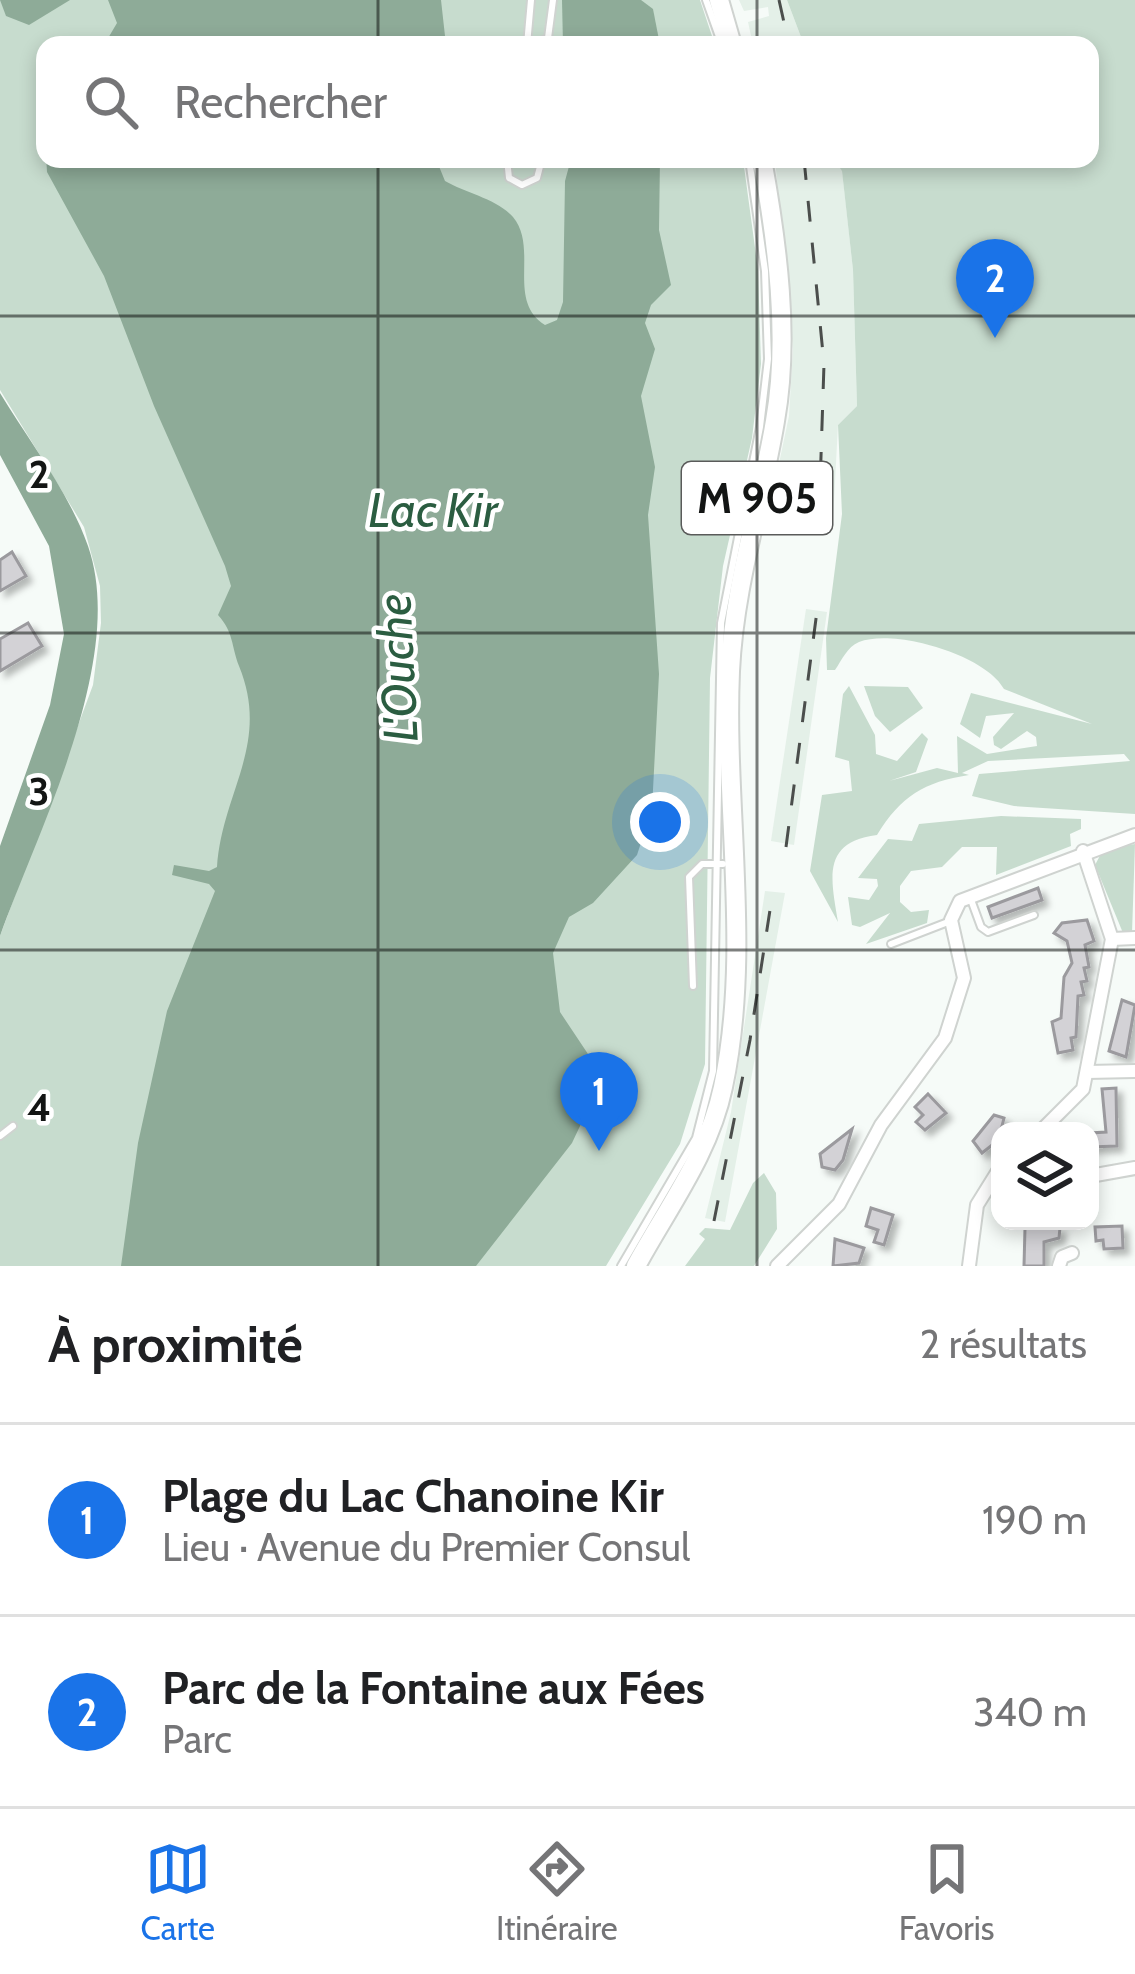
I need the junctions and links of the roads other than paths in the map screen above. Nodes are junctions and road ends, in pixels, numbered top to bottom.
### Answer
1 (531, 0) edge
2 (553, 0) edge
3 (706, 0) edge
4 (719, 0) edge
5 (729, 0) edge
6 (530, 36) edge
7 (549, 36) edge
8 (719, 36) edge
9 (733, 36) edge
10 (735, 36) edge
11 (508, 168) edge
12 (540, 168) edge
13 (750, 168) edge
14 (763, 168) edge
15 (1135, 835) edge
16 (1083, 851) junction
17 (724, 867) junction
18 (969, 894) junction
19 (1034, 915) dead end
20 (951, 920) junction
21 (1135, 938) edge
22 (1112, 939) junction
23 (891, 944) dead end
24 (693, 986) dead end
25 (1135, 1071) edge
26 (1087, 1072) junction
27 (1052, 1122) edge
28 (13, 1126) dead end
29 (0, 1136) edge
30 (1135, 1168) edge
31 (1099, 1174) edge
32 (991, 1182) edge
33 (1072, 1253) dead end
34 (621, 1266) edge
35 (636, 1266) edge
36 (777, 1266) edge
37 (969, 1266) edge
38 (1060, 1266) edge

1 - 6 lane
2 - 7 lane
3 - 8 lane
4 - 9 main road
5 - 10 main road
11 - 12 lane
13 - 17 lane, M 905
14 - 17 main road, M 905
15 - 16 street
16 - 18 street
16 - 22 street
17 - 24 lane
17 - 34 lane, M 905
17 - 35 main road, M 905
18 - 19 lane
18 - 20 street
20 - 23 lane
20 - 36 street
21 - 22 street
22 - 26 street
25 - 26 street
26 - 27 street
28 - 29 lane
30 - 31 street
32 - 37 street
33 - 38 street

